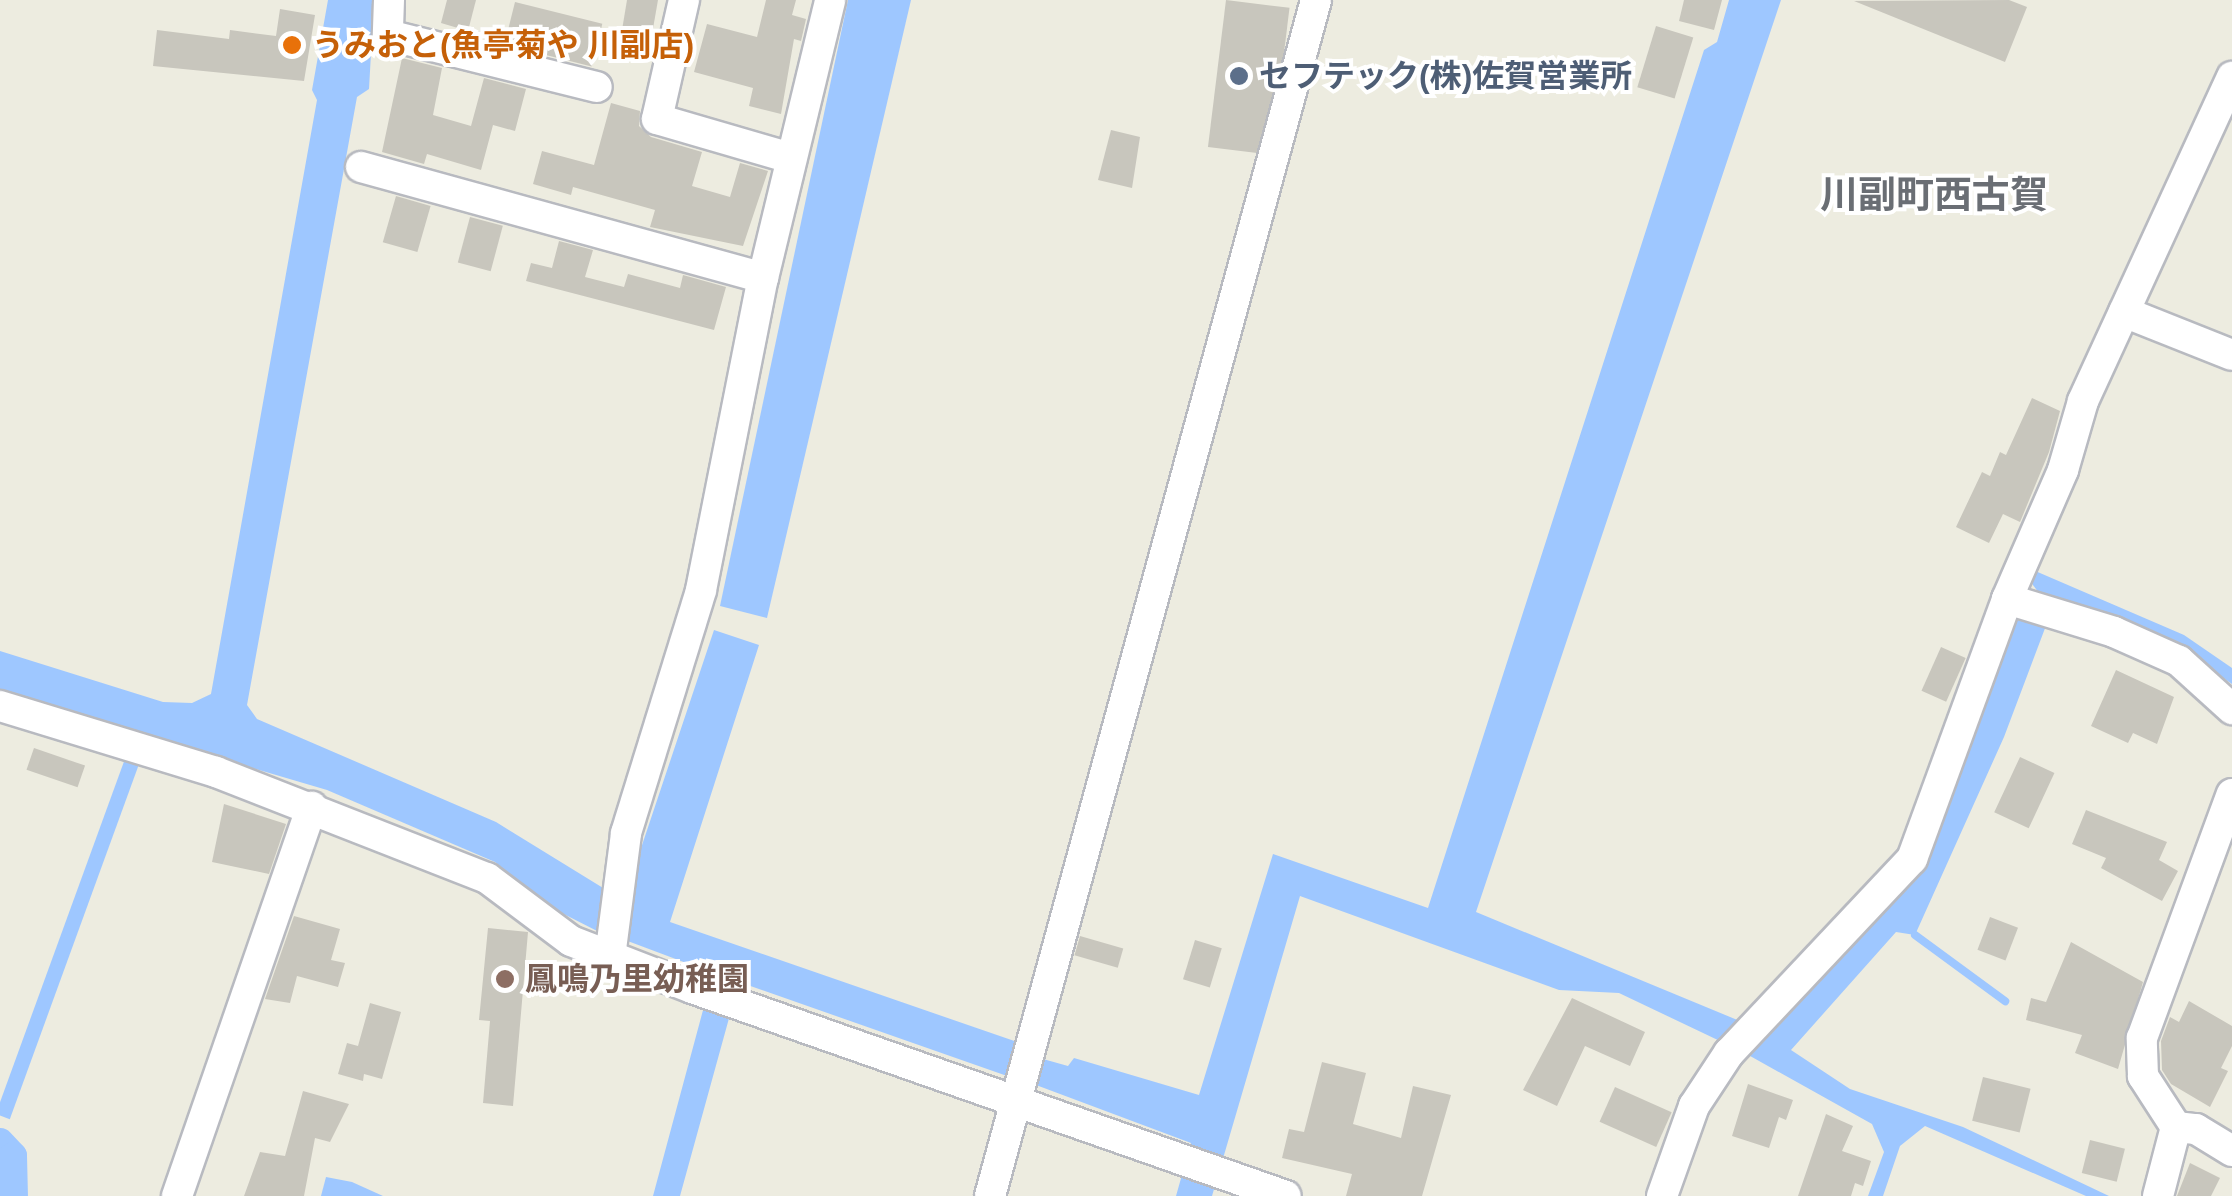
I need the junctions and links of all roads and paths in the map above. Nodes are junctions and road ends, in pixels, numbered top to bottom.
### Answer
1 (390, 0) edge
2 (684, 0) edge
3 (830, 0) edge
4 (1316, 0) edge
5 (2232, 76) edge
6 (597, 87) dead end
7 (790, 158) junction
8 (360, 167) dead end
9 (763, 278) junction
10 (2124, 312) junction
11 (2232, 356) edge
12 (2007, 598) junction
13 (0, 706) edge
14 (2232, 709) edge
15 (2232, 794) edge
16 (312, 807) junction
17 (610, 957) junction
18 (1016, 1101) junction
19 (2176, 1127) junction
20 (2232, 1151) edge
21 (177, 1196) edge
22 (990, 1196) edge
23 (1286, 1196) edge
24 (1662, 1196) edge
25 (2158, 1196) edge

1 - 6 street
2 - 7 street
3 - 7 street
4 - 18 street
5 - 10 street
7 - 9 street
8 - 9 street
9 - 17 street
10 - 11 street
10 - 12 street
12 - 14 street
12 - 24 street
13 - 16 street
15 - 19 street
16 - 17 street
16 - 21 street
17 - 18 street
18 - 22 street
18 - 23 street
19 - 20 street
19 - 25 street

